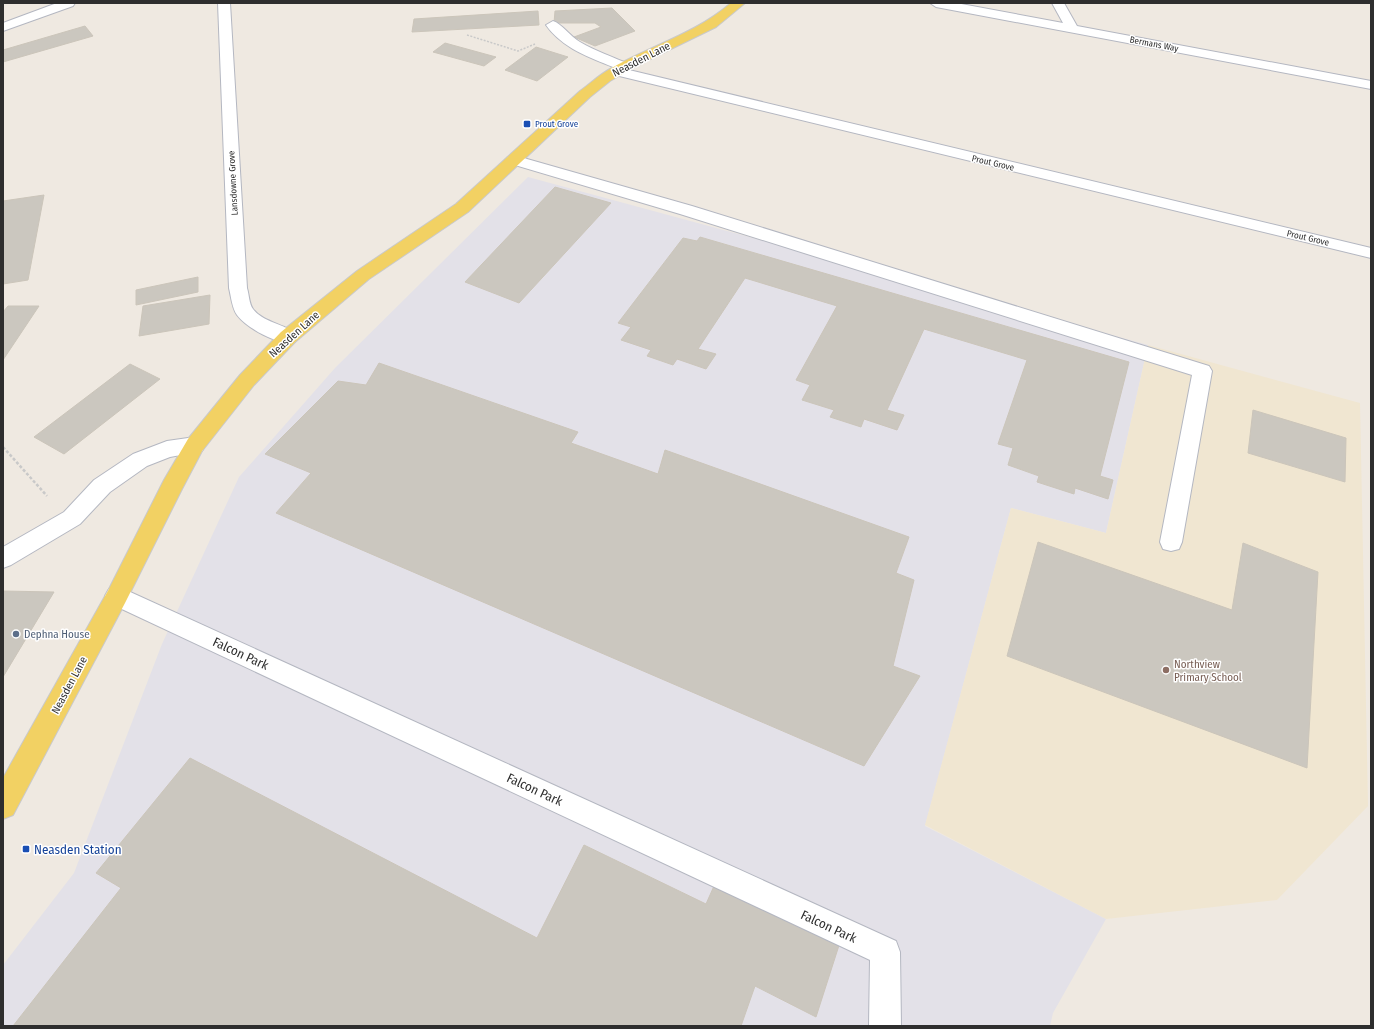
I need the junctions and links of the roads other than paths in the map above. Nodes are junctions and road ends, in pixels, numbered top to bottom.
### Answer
1 (69, 3) edge
2 (224, 3) edge
3 (738, 3) edge
4 (936, 3) edge
5 (1058, 3) edge
6 (3, 27) edge
7 (1072, 28) junction
8 (556, 30) road end
9 (620, 69) junction
10 (1371, 85) edge
11 (513, 160) junction
12 (1371, 253) edge
13 (288, 337) junction
14 (195, 446) junction
15 (1171, 542) dead end
16 (3, 558) edge
17 (117, 596) junction
18 (3, 805) edge
19 (885, 1026) edge

1 - 6 street
2 - 13 street, Lansdowne Grove
3 - 9 main road, Neasden Lane
4 - 7 street, Bermans Way
5 - 7 street
7 - 10 street, Bermans Way
8 - 9 street, Prout Grove
9 - 11 main road, Neasden Lane
9 - 12 street, Prout Grove
11 - 13 main road, Neasden Lane
11 - 15 street
13 - 14 main road, Neasden Lane
14 - 16 street
14 - 17 main road, Neasden Lane
17 - 18 main road, Neasden Lane
17 - 19 street, Falcon Park

